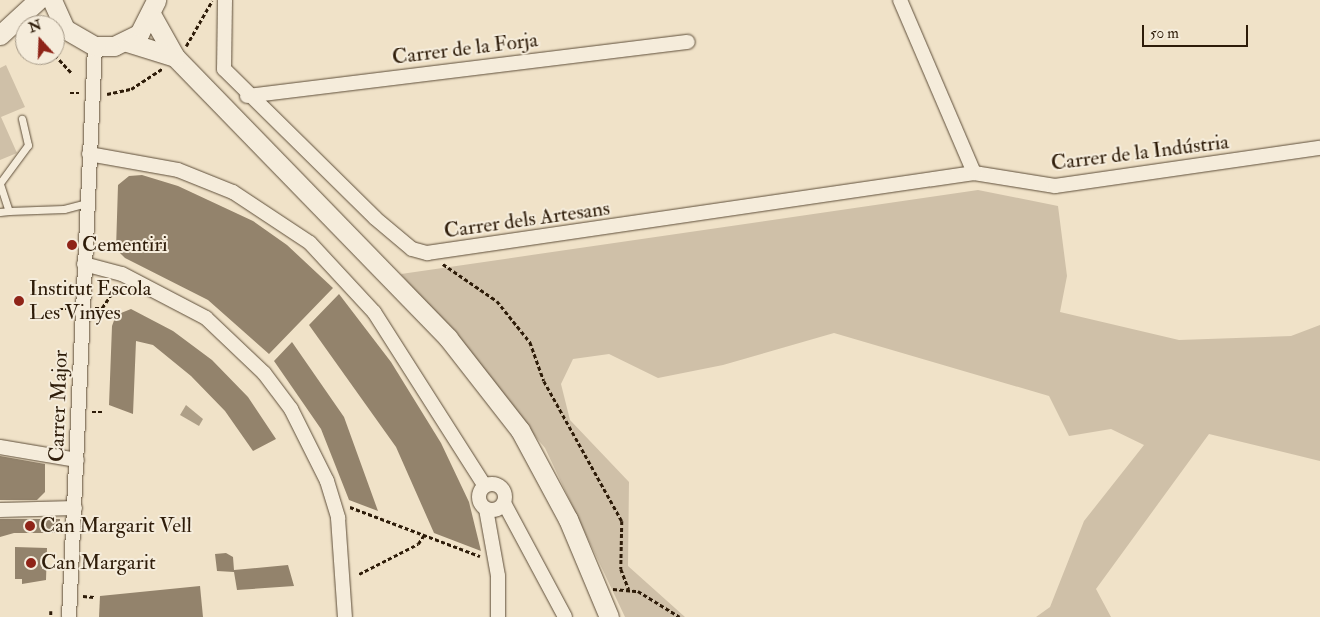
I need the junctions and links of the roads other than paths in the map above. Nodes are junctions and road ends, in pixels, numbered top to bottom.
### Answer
1 (38, 0) edge
2 (52, 0) edge
3 (225, 0) edge
4 (900, 0) edge
5 (154, 8) edge
6 (56, 15) edge
7 (12, 31) edge
8 (65, 31) edge
9 (127, 42) junction
10 (688, 42) dead end
11 (95, 46) junction
12 (175, 57) junction
13 (247, 96) junction
14 (22, 119) dead end
15 (1320, 148) edge
16 (89, 154) junction
17 (974, 173) junction
18 (0, 184) edge
19 (87, 203) junction
20 (9, 211) junction
21 (0, 212) edge
22 (84, 264) junction
23 (0, 447) edge
24 (77, 460) junction
25 (485, 486) junction
26 (504, 503) junction
27 (75, 508) junction
28 (486, 509) junction
29 (0, 510) edge
30 (69, 617) edge
31 (345, 617) edge
32 (498, 617) edge
33 (565, 617) edge
34 (609, 617) edge

1 - 7 street
2 - 6 street
3 - 13 street, Carrer dels Artesans
4 - 17 street
5 - 9 street
5 - 12 street
8 - 11 street
9 - 11 street
9 - 12 street
10 - 13 street, Carrer de la Forja
11 - 16 street, Carrer Major
12 - 34 street
13 - 17 street, Carrer dels Artesans
14 - 18 lane
15 - 17 street, Carrer de la Indústria
16 - 19 street, Carrer Major
16 - 25 street
18 - 20 lane
19 - 20 lane
19 - 22 street, Carrer Major
20 - 21 lane
22 - 24 street, Carrer Major
22 - 31 street
23 - 24 street
24 - 27 street, Carrer Major
25 - 26 street
25 - 28 street
26 - 28 street
26 - 33 street
27 - 29 street
27 - 30 street, Carrer Major
28 - 32 street

